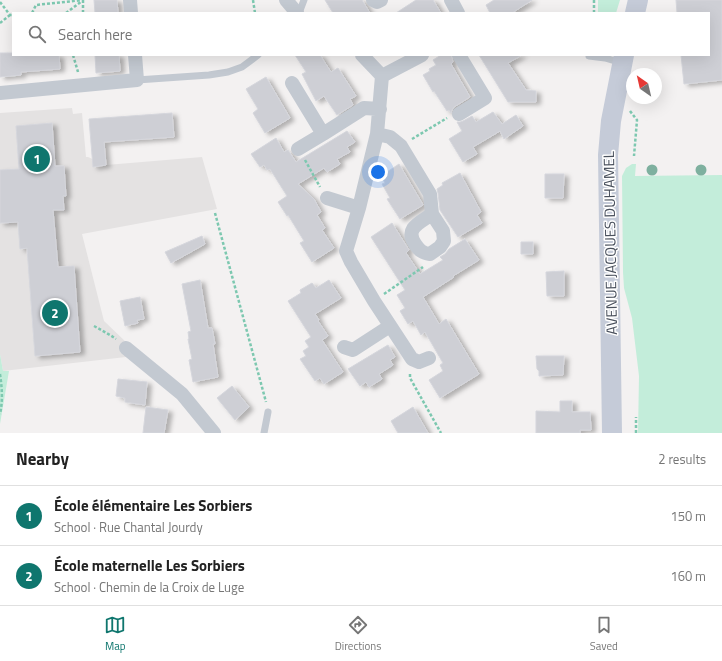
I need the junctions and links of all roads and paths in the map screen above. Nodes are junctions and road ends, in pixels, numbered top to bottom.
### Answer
1 (83, 0) edge
2 (130, 0) edge
3 (253, 0) edge
4 (286, 0) edge
5 (304, 0) edge
6 (373, 0) edge
7 (381, 0) edge
8 (451, 0) edge
9 (594, 0) edge
10 (638, 0) edge
11 (0, 2) edge
12 (32, 12) edge
13 (67, 12) edge
14 (83, 12) edge
15 (131, 12) edge
16 (255, 12) edge
17 (297, 12) edge
18 (298, 12) edge
19 (457, 12) edge
20 (594, 12) edge
21 (635, 12) edge
22 (12, 15) edge
23 (0, 23) edge
24 (73, 56) edge
25 (135, 56) edge
26 (257, 56) edge
27 (363, 56) edge
28 (420, 56) edge
29 (460, 56) edge
30 (589, 56) edge
31 (623, 59) edge
32 (79, 76) dead end
33 (382, 76) junction
34 (137, 80) junction
35 (292, 83) dead end
36 (0, 94) edge
37 (628, 108) dead end
38 (380, 109) junction
39 (459, 114) joint
40 (323, 134) junction
41 (377, 134) junction
42 (401, 146) junction
43 (298, 149) joint
44 (634, 156) dead end
45 (326, 198) joint
46 (359, 208) junction
47 (215, 214) dead end
48 (432, 214) junction
49 (430, 254) junction
50 (374, 301) junction
51 (94, 326) dead end
52 (390, 326) junction
53 (344, 347) dead end
54 (126, 348) joint
55 (429, 358) dead end
56 (412, 359) junction
57 (0, 374) edge
58 (268, 412) joint
59 (0, 414) edge
60 (636, 417) dead end
61 (214, 433) edge
62 (264, 433) edge
63 (441, 433) edge
64 (612, 433) edge
65 (636, 433) edge

1 - 12 path
1 - 13 path
1 - 14 path
2 - 15 street
3 - 16 path
4 - 17 street
5 - 18 lane
6 - 7 street
8 - 19 street
9 - 20 path
10 - 21 main road
11 - 22 path
22 - 23 path
24 - 32 path
25 - 34 street
26 - 34 lane
27 - 33 street
28 - 33 street
29 - 39 street
30 - 31 lane
31 - 64 main road, AVENUE JACQUES DUHAMEL
33 - 38 street
34 - 36 street
35 - 40 street
37 - 44 path
38 - 40 street
38 - 41 street
39 - 42 path
40 - 43 street
41 - 42 street
41 - 46 street
42 - 48 street
43 - 45 path
45 - 46 street
46 - 50 street
47 - 58 path
48 - 49 street
48 - 49 street
49 - 50 path
50 - 52 street
51 - 54 path
52 - 53 street
52 - 56 street
54 - 61 street
55 - 56 street
56 - 63 path
57 - 59 path
58 - 62 lane
60 - 65 path

